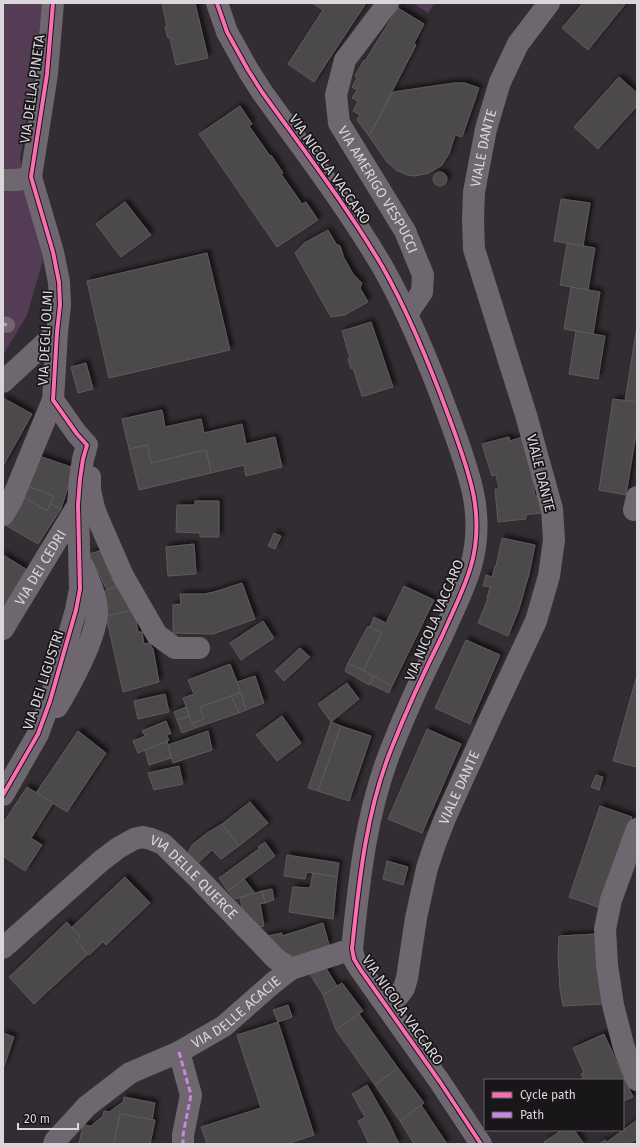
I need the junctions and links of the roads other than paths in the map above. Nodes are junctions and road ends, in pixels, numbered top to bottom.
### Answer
1 (53, 3) edge
2 (217, 3) edge
3 (388, 3) edge
4 (549, 3) edge
5 (31, 177) junction
6 (3, 180) edge
7 (407, 314) junction
8 (57, 332) junction
9 (3, 382) edge
10 (53, 400) junction
11 (87, 444) junction
12 (78, 505) junction
13 (3, 515) edge
14 (79, 556) junction
15 (3, 629) edge
16 (199, 648) dead end
17 (38, 734) junction
18 (3, 795) edge
19 (637, 829) edge
20 (3, 948) edge
21 (352, 949) junction
22 (291, 969) junction
23 (387, 1006) junction
24 (179, 1052) junction
25 (637, 1080) edge
26 (54, 1144) edge
27 (183, 1144) edge
28 (481, 1144) edge

1 - 5 street, VIA DELLA PINETA
2 - 7 street, VIA NICOLA VACCARO
3 - 7 street, VIA AMERIGO VESPUCCI
4 - 23 street, VIALE DANTE
5 - 6 street
5 - 8 street, VIA DEGLI OLMI
7 - 21 street, VIA NICOLA VACCARO
8 - 9 street
8 - 10 street, VIA DEGLI OLMI
10 - 11 street, VIA DEGLI OLMI
10 - 13 street
11 - 12 street
11 - 16 street
12 - 14 street
12 - 15 street, VIA DEI CEDRI
14 - 17 street, VIA DEI LIGUSTRI
14 - 17 street
17 - 18 street, VIA DEI LIGUSTRI
19 - 25 street
20 - 22 street, VIA DELLE QUERCE
21 - 22 street
21 - 23 street, VIA NICOLA VACCARO
22 - 24 street, VIA DELLE ACACIE
23 - 28 street, VIA NICOLA VACCARO
24 - 26 street, VIA DELLE ACACIE
24 - 27 street, VIA DELLE ACACIE

